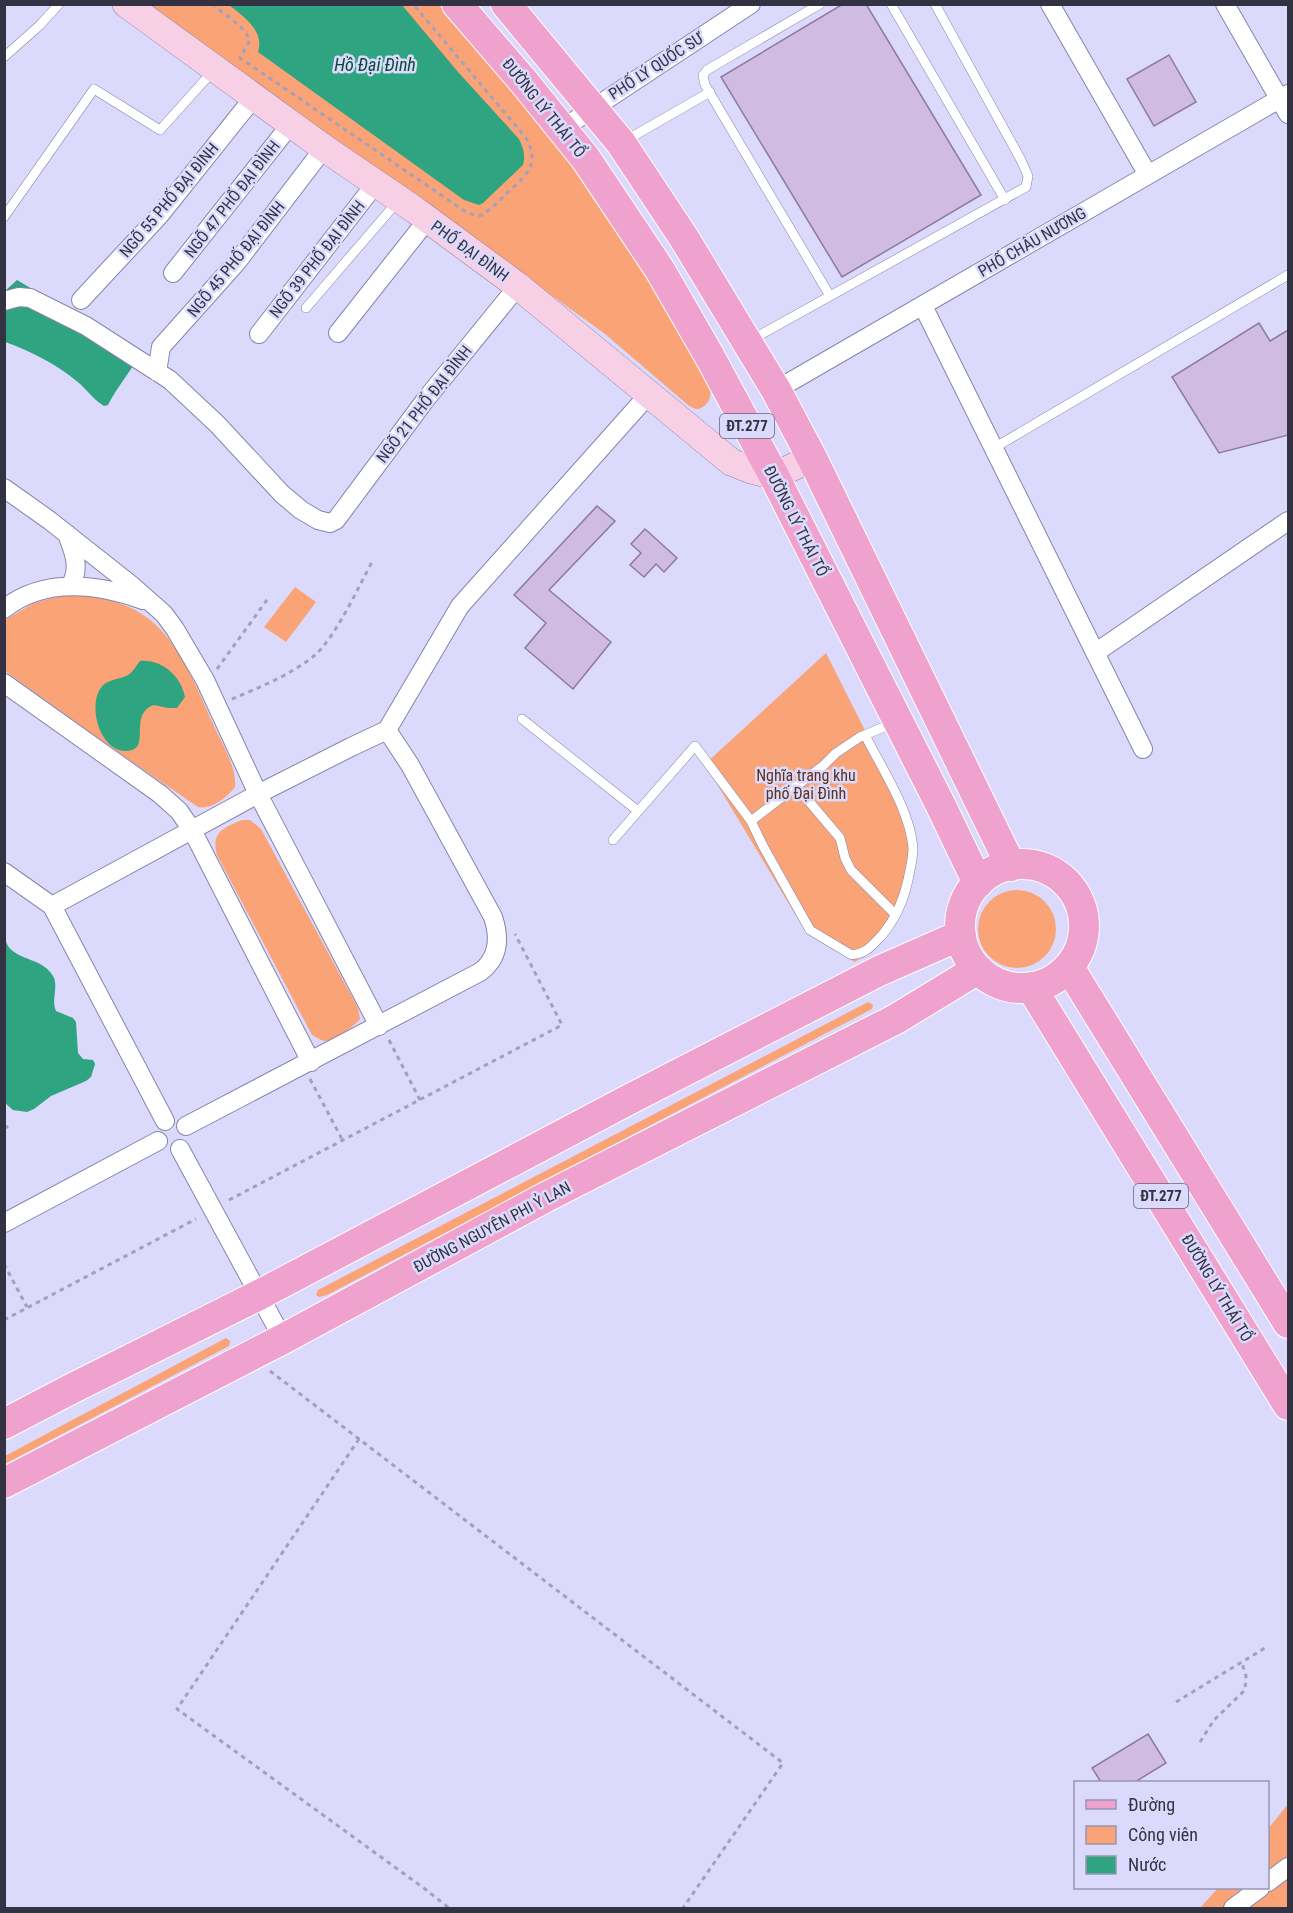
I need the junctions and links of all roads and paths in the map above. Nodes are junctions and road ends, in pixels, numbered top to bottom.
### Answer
1 (59, 4) edge
2 (126, 4) edge
3 (212, 4) edge
4 (413, 4) edge
5 (457, 4) edge
6 (506, 4) edge
7 (820, 4) edge
8 (891, 4) edge
9 (935, 4) edge
10 (1050, 4) edge
11 (1225, 4) edge
12 (741, 7) edge
13 (4, 57) edge
14 (215, 69) junction
15 (710, 92) junction
16 (254, 97) junction
17 (1286, 102) edge
18 (593, 107) junction
19 (291, 124) junction
20 (562, 129) junction
21 (621, 143) junction
22 (324, 148) junction
23 (1148, 175) junction
24 (376, 183) junction
25 (399, 199) junction
26 (1005, 200) junction
27 (4, 217) edge
28 (428, 219) junction
29 (173, 273) dead end
30 (1288, 275) edge
31 (518, 286) junction
32 (830, 296) junction
33 (81, 300) dead end
34 (4, 301) edge
35 (924, 306) junction
36 (306, 308) dead end
37 (338, 333) dead end
38 (259, 334) dead end
39 (746, 343) junction
40 (157, 372) junction
41 (776, 390) junction
42 (650, 393) junction
43 (994, 448) junction
44 (812, 458) junction
45 (774, 476) junction
46 (4, 488) edge
47 (1288, 521) edge
48 (67, 534) junction
49 (373, 560) dead end
50 (70, 586) junction
51 (267, 600) dead end
52 (152, 603) junction
53 (4, 609) edge
54 (1095, 653) junction
55 (214, 673) dead end
56 (4, 683) edge
57 (228, 701) dead end
58 (522, 719) dead end
59 (898, 721) junction
60 (387, 730) junction
61 (865, 735) junction
62 (1143, 749) dead end
63 (796, 786) junction
64 (258, 794) junction
65 (638, 812) junction
66 (752, 821) junction
67 (192, 830) junction
68 (614, 840) dead end
69 (1011, 866) junction
70 (4, 872) edge
71 (978, 883) junction
72 (52, 906) junction
73 (895, 914) junction
74 (515, 934) dead end
75 (961, 935) junction
76 (1069, 968) junction
77 (978, 969) junction
78 (1031, 987) junction
79 (384, 1032) junction
80 (310, 1071) junction
81 (420, 1100) junction
82 (165, 1121) junction
83 (9, 1126) dead end
84 (186, 1126) junction
85 (4, 1128) edge
86 (343, 1141) junction
87 (158, 1142) junction
88 (180, 1149) junction
89 (230, 1200) dead end
90 (196, 1219) dead end
91 (4, 1223) edge
92 (4, 1264) edge
93 (259, 1295) junction
94 (28, 1308) junction
95 (4, 1320) edge
96 (1288, 1323) edge
97 (283, 1339) junction
98 (249, 1356) junction
99 (1288, 1405) edge
100 (4, 1424) edge
101 (359, 1439) junction
102 (4, 1483) edge
103 (1265, 1648) dead end
104 (1242, 1662) junction
105 (1176, 1702) dead end
106 (1200, 1742) dead end
107 (1288, 1867) edge
108 (1269, 1881) edge
109 (1257, 1889) edge
110 (449, 1908) edge
111 (683, 1908) edge
112 (1233, 1908) edge

1 - 13 lane
2 - 14 street, PHỐ ĐẠI ĐÌNH
3 - 4 path
5 - 20 main road, ĐƯỜNG LÝ THÁI TỔ / ĐT.277
6 - 18 main road, ĐT.277
7 - 15 lane
8 - 26 lane
9 - 26 lane
10 - 23 street
11 - 17 street
12 - 18 street, PHỐ LÝ QUỐC SƯ
14 - 16 street, PHỐ ĐẠI ĐÌNH
14 - 27 lane
15 - 21 lane
15 - 32 lane
16 - 19 street, PHỐ ĐẠI ĐÌNH
16 - 33 street, NGÕ 55 PHỐ ĐẠI ĐÌNH
17 - 23 street, PHỐ CHÂU NƯƠNG
18 - 20 street, PHỐ LÝ QUỐC SƯ
18 - 21 main road, ĐT.277
19 - 22 street, PHỐ ĐẠI ĐÌNH
19 - 29 street, NGÕ 47 PHỐ ĐẠI ĐÌNH
20 - 45 main road, ĐƯỜNG LÝ THÁI TỔ / ĐT.277
21 - 39 main road, ĐT.277
22 - 24 street, PHỐ ĐẠI ĐÌNH
22 - 40 street, NGÕ 45 PHỐ ĐẠI ĐÌNH
23 - 35 street, PHỐ CHÂU NƯƠNG
24 - 25 street, PHỐ ĐẠI ĐÌNH
24 - 38 street, NGÕ 39 PHỐ ĐẠI ĐÌNH
25 - 28 street, PHỐ ĐẠI ĐÌNH
25 - 36 lane
26 - 32 lane
28 - 31 street, PHỐ ĐẠI ĐÌNH
28 - 37 street
30 - 43 lane
31 - 40 street, NGÕ 21 PHỐ ĐẠI ĐÌNH
31 - 42 street, PHỐ ĐẠI ĐÌNH
32 - 39 lane
34 - 40 street
35 - 41 street, PHỐ CHÂU NƯƠNG
35 - 43 street
39 - 41 main road, ĐT.277
41 - 44 main road, ĐT.277
42 - 45 street, PHỐ ĐẠI ĐÌNH
42 - 60 street
43 - 54 street
44 - 45 street
44 - 69 main road, ĐT.277
45 - 59 main road, ĐƯỜNG LÝ THÁI TỔ / ĐT.277
46 - 48 street
47 - 54 street
48 - 50 street
48 - 52 street
49 - 57 path
50 - 52 street
50 - 53 street
51 - 55 path
52 - 64 street
54 - 62 street
56 - 67 street
58 - 65 lane
59 - 61 lane
59 - 71 main road, ĐƯỜNG LÝ THÁI TỔ / ĐT.277
60 - 64 street
60 - 79 street
61 - 63 lane
61 - 73 lane
63 - 66 lane
63 - 73 lane
64 - 67 street
64 - 79 street
65 - 66 lane
65 - 68 lane
66 - 73 lane
67 - 72 street
67 - 80 street
69 - 71 main road
69 - 76 main road
70 - 72 street
71 - 75 main road
72 - 82 street
74 - 81 path
75 - 77 main road
75 - 93 main road
76 - 78 main road
76 - 96 main road, ĐT.277
77 - 78 main road
77 - 97 main road, ĐƯỜNG NGUYÊN PHI Ỷ LAN
78 - 99 main road, ĐƯỜNG LÝ THÁI TỔ / ĐT.277
79 - 80 street
79 - 81 path
80 - 84 street
80 - 86 path
81 - 86 path
82 - 84 street
82 - 87 street
83 - 85 path
84 - 88 street
86 - 89 path
87 - 88 street
87 - 91 street
88 - 93 street
90 - 94 path
92 - 94 path
93 - 97 street
93 - 100 main road
94 - 95 path
97 - 98 main road, ĐƯỜNG NGUYÊN PHI Ỷ LAN
98 - 101 path
98 - 102 main road, ĐƯỜNG NGUYÊN PHI Ỷ LAN
101 - 110 path
101 - 111 path
103 - 104 path
104 - 105 path
104 - 106 path
107 - 108 street
109 - 112 street

